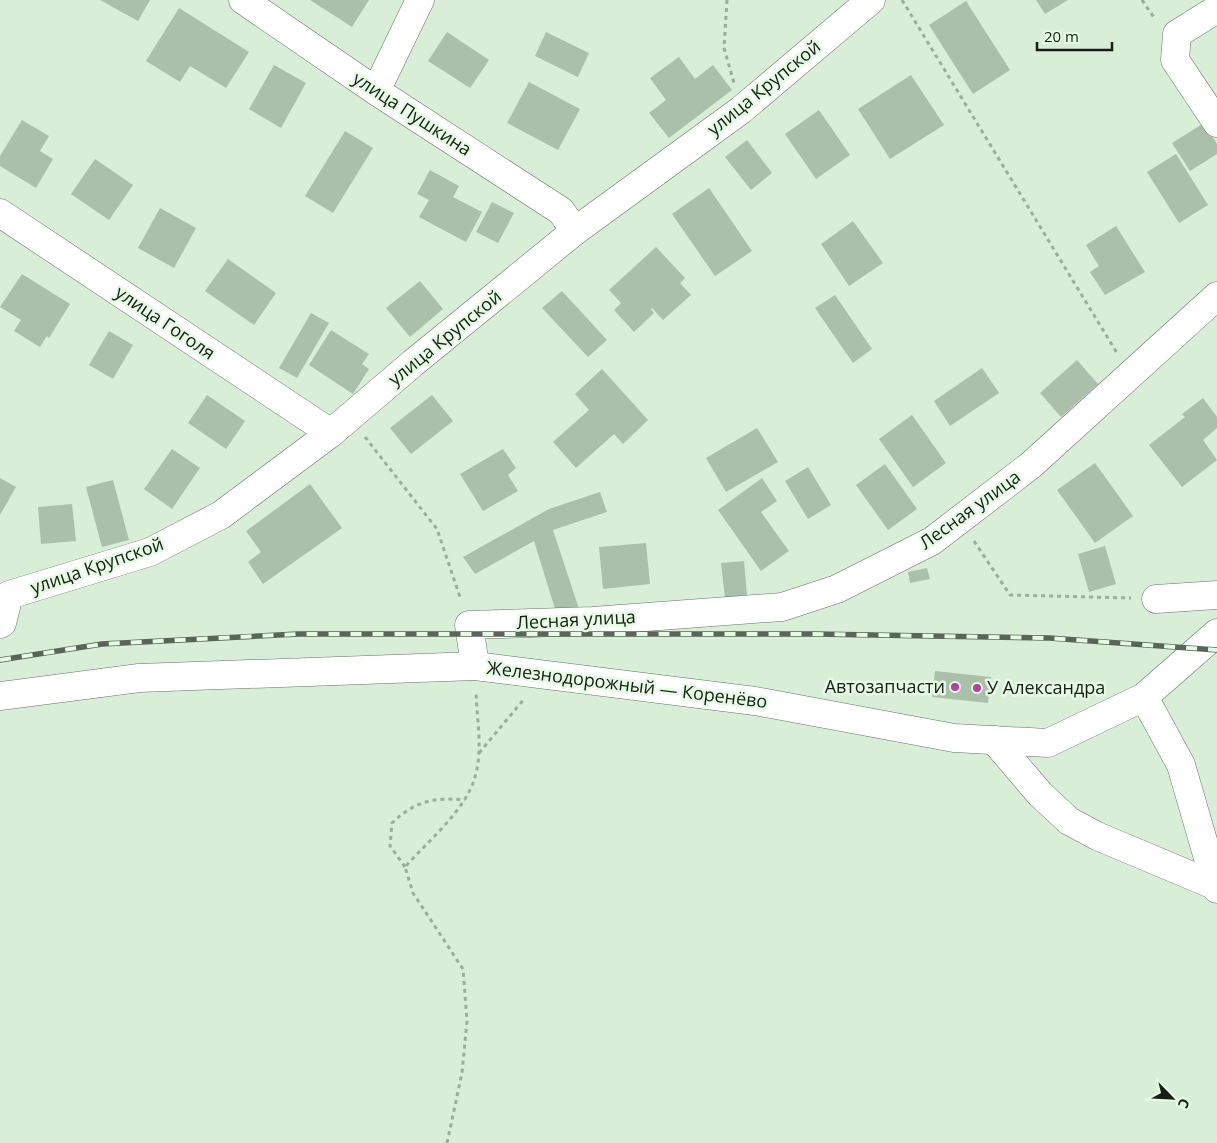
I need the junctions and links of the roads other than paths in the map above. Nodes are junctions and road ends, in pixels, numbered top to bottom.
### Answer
1 (243, 0) edge
2 (420, 0) edge
3 (870, 0) edge
4 (1217, 9) edge
5 (376, 92) junction
6 (1217, 123) edge
7 (0, 213) edge
8 (576, 231) junction
9 (1217, 296) edge
10 (340, 425) junction
11 (4, 591) edge
12 (1217, 595) edge
13 (1156, 598) road end
14 (0, 624) edge
15 (1217, 633) edge
16 (475, 666) junction
17 (0, 696) edge
18 (1144, 698) junction
19 (994, 740) junction
20 (1216, 887) edge

1 - 5 street, улица Пушкина
2 - 5 street
3 - 8 street, улица Крупской
4 - 6 street
5 - 8 street, улица Пушкина
7 - 10 street, улица Гоголя
8 - 10 street, улица Крупской
9 - 16 street, Лесная улица
10 - 11 street, улица Крупской
11 - 14 street, улица Крупской
12 - 13 street
15 - 18 street, Железнодорожный — Коренёво
16 - 17 street, Железнодорожный — Коренёво
16 - 19 street, Железнодорожный — Коренёво
18 - 19 street, Железнодорожный — Коренёво
18 - 20 street
19 - 20 street

